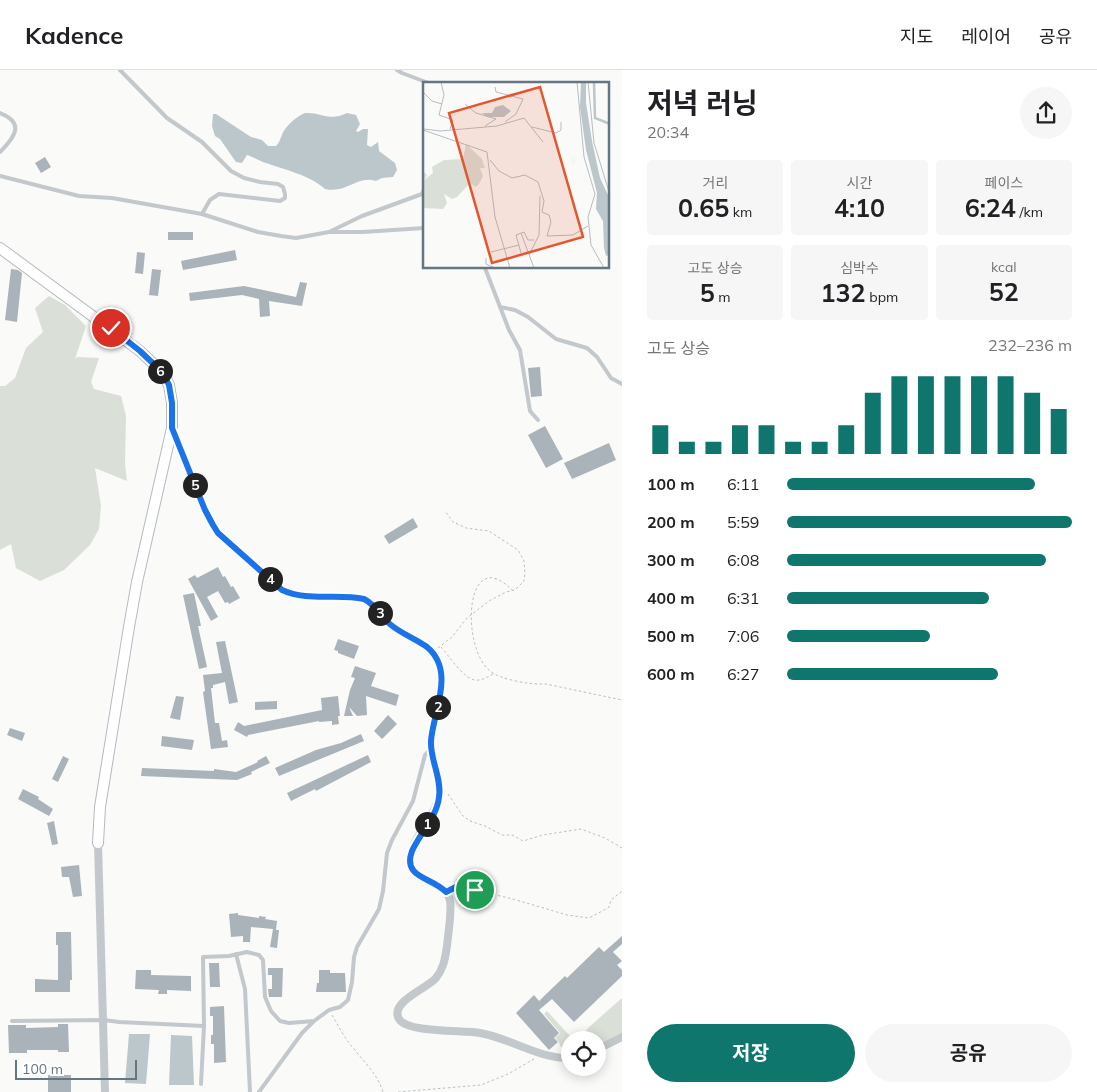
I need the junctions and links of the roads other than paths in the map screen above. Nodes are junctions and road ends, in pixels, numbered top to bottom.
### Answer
1 (120, 70) edge
2 (397, 70) edge
3 (426, 82) edge
4 (0, 113) edge
5 (0, 152) edge
6 (0, 176) edge
7 (423, 192) edge
8 (202, 214) junction
9 (423, 228) edge
10 (330, 232) junction
11 (0, 248) edge
12 (485, 269) edge
13 (500, 307) junction
14 (622, 384) edge
15 (538, 420) dead end
16 (172, 428) junction
17 (431, 748) junction
18 (98, 843) joint
19 (236, 954) junction
20 (104, 1020) junction
21 (12, 1021) dead end
22 (314, 1022) junction
23 (204, 1026) junction
24 (622, 1037) edge
25 (606, 1045) edge
26 (561, 1059) edge
27 (202, 1084) dead end
28 (105, 1092) edge
29 (250, 1092) edge
30 (259, 1092) edge

1 - 8 lane
2 - 3 lane
4 - 5 lane
6 - 8 lane
7 - 10 lane
8 - 10 lane
9 - 10 lane
11 - 16 street
12 - 13 lane
13 - 14 lane
13 - 15 lane
16 - 17 street
16 - 18 street
17 - 22 lane
17 - 26 street
18 - 20 street
19 - 22 lane
19 - 23 lane
19 - 29 lane
20 - 21 lane
20 - 23 lane
20 - 28 street
22 - 30 lane
23 - 27 lane
24 - 25 street

